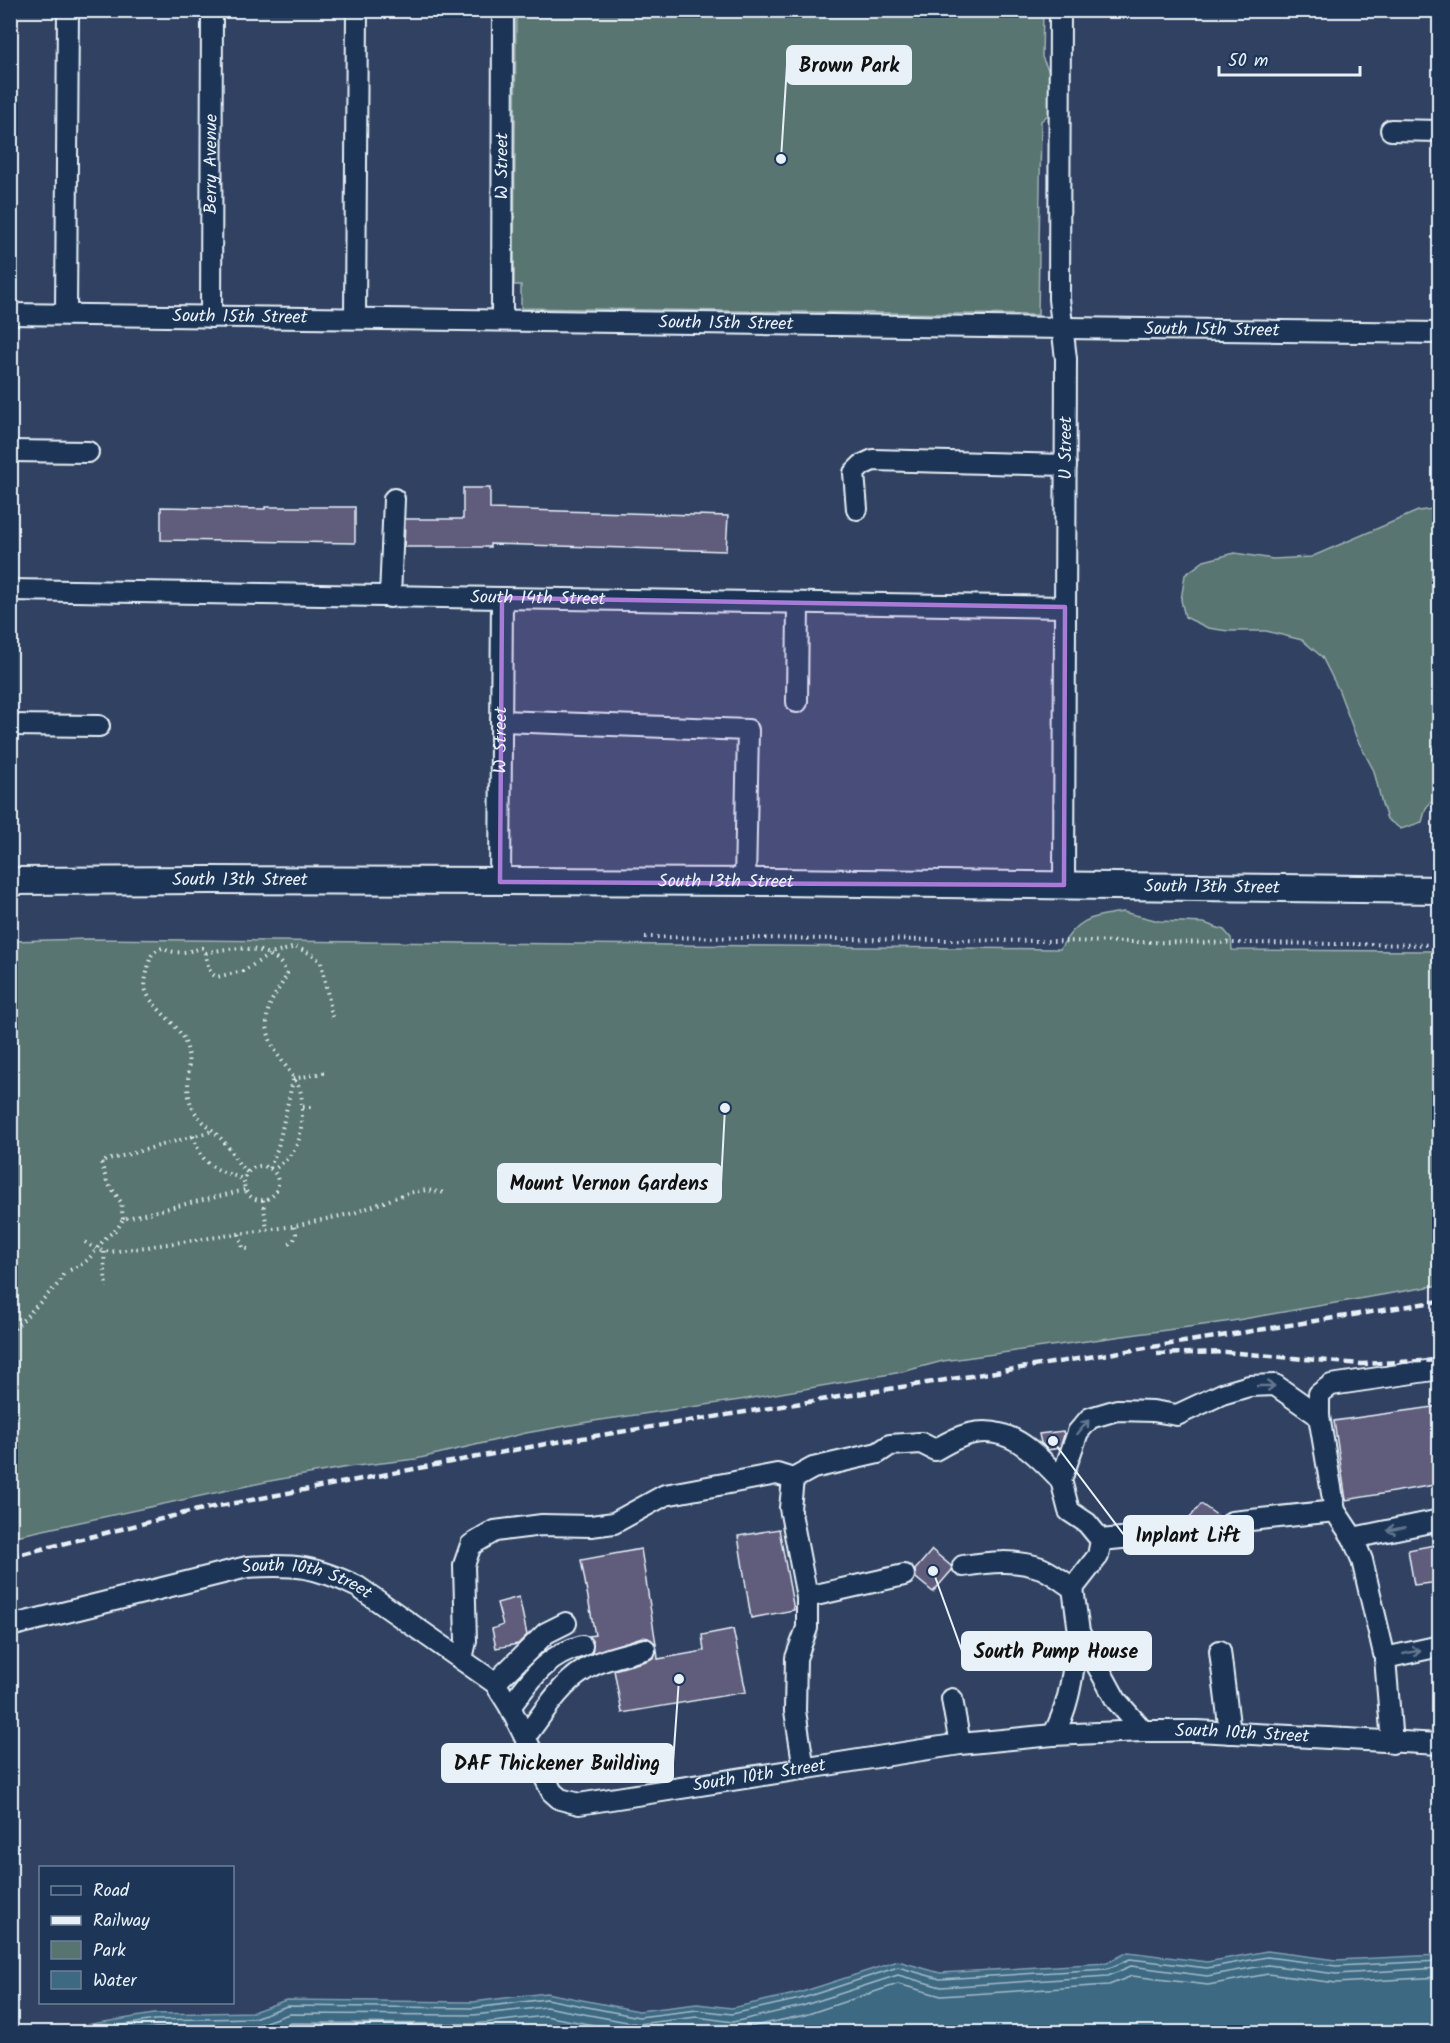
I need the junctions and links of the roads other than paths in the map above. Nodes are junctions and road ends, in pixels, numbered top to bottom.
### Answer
1 (68, 10) edge
2 (212, 10) edge
3 (357, 10) edge
4 (503, 10) edge
5 (1060, 10) edge
6 (1391, 130) dead end
7 (1440, 131) edge
8 (10, 314) edge
9 (66, 314) junction
10 (211, 317) junction
11 (355, 318) junction
12 (502, 320) junction
13 (1062, 328) junction
14 (1440, 333) edge
15 (10, 451) edge
16 (88, 452) dead end
17 (1066, 465) junction
18 (394, 499) dead end
19 (857, 509) dead end
20 (10, 590) edge
21 (390, 597) junction
22 (502, 598) junction
23 (798, 603) junction
24 (1065, 607) junction
25 (797, 702) dead end
26 (501, 722) junction
27 (10, 725) edge
28 (99, 726) dead end
29 (10, 881) edge
30 (500, 882) junction
31 (745, 882) junction
32 (1064, 885) junction
33 (1440, 890) edge
34 (1440, 1369) edge
35 (1319, 1416) junction
36 (793, 1479) junction
37 (1061, 1480) junction
38 (1335, 1511) junction
39 (1440, 1520) edge
40 (1232, 1522) dead end
41 (1173, 1533) dead end
42 (1353, 1538) junction
43 (1101, 1540) junction
44 (963, 1566) dead end
45 (904, 1575) dead end
46 (1073, 1588) junction
47 (807, 1597) junction
48 (566, 1623) dead end
49 (10, 1626) edge
50 (1079, 1632) junction
51 (582, 1646) dead end
52 (1440, 1646) edge
53 (645, 1649) dead end
54 (1220, 1651) dead end
55 (1385, 1658) junction
56 (462, 1659) junction
57 (495, 1683) junction
58 (952, 1699) dead end
59 (510, 1707) junction
60 (1143, 1731) junction
61 (1230, 1733) junction
62 (1053, 1735) junction
63 (525, 1737) junction
64 (1392, 1743) junction
65 (960, 1744) junction
66 (1440, 1744) edge
67 (804, 1769) junction

1 - 9 street
2 - 10 street, Berry Avenue
3 - 11 street
4 - 12 street, W Street
5 - 13 street, U Street
6 - 7 street
8 - 9 street, South 15th Street
9 - 10 street, South 15th Street
10 - 11 street, South 15th Street
11 - 12 street, South 15th Street
12 - 13 street, South 15th Street
13 - 14 street, South 15th Street
13 - 17 street, U Street
15 - 16 street
17 - 19 street
17 - 24 street, U Street
18 - 21 street
20 - 21 street, South 14th Street
21 - 22 street, South 14th Street
22 - 23 street, South 14th Street
22 - 26 street, W Street
23 - 24 street, South 14th Street
23 - 25 street
24 - 32 street, U Street
26 - 30 street, W Street
26 - 31 street
27 - 28 street
29 - 30 main road, South 13th Street
30 - 31 main road, South 13th Street
31 - 32 main road, South 13th Street
32 - 33 main road, South 13th Street
34 - 35 street
37 -> 35 street
35 - 38 street
36 - 37 street
36 - 47 street
36 - 56 street
37 - 43 street
38 - 40 street
38 - 42 street
39 -> 42 street
41 - 43 street
42 - 55 street
43 - 46 street
44 - 46 street
45 - 47 street
46 - 50 street
47 - 67 street
48 - 57 street
49 - 56 street, South 10th Street
50 - 60 street
50 - 62 street
51 - 59 street
55 -> 52 street
53 - 63 street
54 - 61 street
55 - 64 street
56 - 57 street, South 10th Street
57 - 59 street, South 10th Street
58 - 65 street
59 - 63 street, South 10th Street
60 - 61 street, South 10th Street
60 - 62 street, South 10th Street
61 - 64 street, South 10th Street
62 - 65 street, South 10th Street
63 - 67 street, South 10th Street
64 - 66 street, South 10th Street
65 - 67 street, South 10th Street

